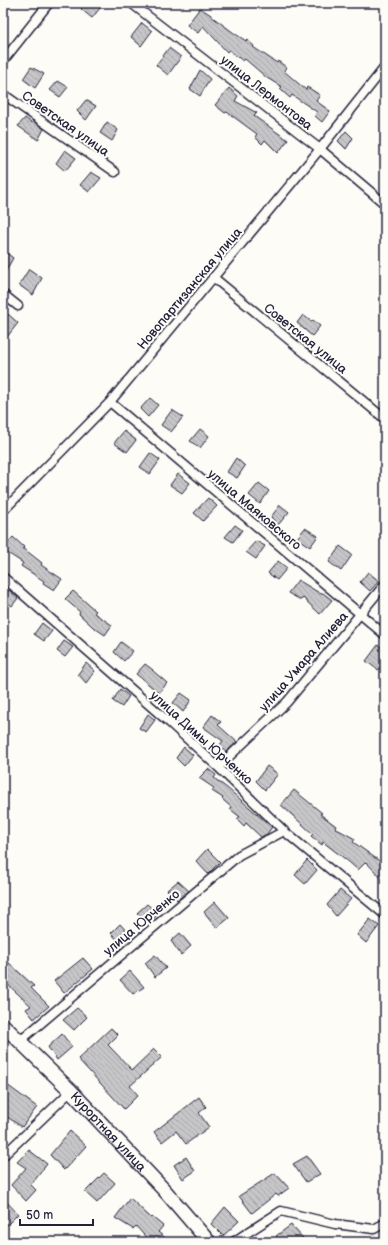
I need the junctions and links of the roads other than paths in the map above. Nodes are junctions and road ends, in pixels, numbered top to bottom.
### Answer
1 (49, 3) edge
2 (131, 3) edge
3 (3, 61) edge
4 (384, 69) edge
5 (3, 94) edge
6 (320, 149) junction
7 (115, 172) dead end
8 (385, 204) edge
9 (213, 277) junction
10 (3, 294) edge
11 (18, 306) dead end
12 (110, 402) junction
13 (385, 419) edge
14 (3, 511) edge
15 (3, 577) edge
16 (385, 584) edge
17 (360, 614) junction
18 (385, 635) edge
19 (218, 767) junction
20 (284, 831) junction
21 (385, 916) edge
22 (3, 1025) edge
23 (20, 1041) junction
24 (71, 1091) junction
25 (3, 1156) edge
26 (385, 1223) edge
27 (209, 1242) edge
28 (233, 1242) edge

1 - 3 street
2 - 6 street, улица Лермонтова
4 - 6 street, Новопартизанская улица
5 - 7 street, Советская улица
6 - 8 street, улица Лермонтова
6 - 9 street, Новопартизанская улица
9 - 12 street, Новопартизанская улица
9 - 13 street, Советская улица
10 - 11 street
12 - 14 street, Новопартизанская улица
12 - 17 street, улица Маяковского
15 - 19 street, улица Димы Юрченко
16 - 17 street, улица Умара Алиева
17 - 18 street, улица Маяковского
17 - 19 street, улица Умара Алиева
19 - 20 street, улица Димы Юрченко
20 - 21 street, улица Димы Юрченко
20 - 23 street, улица Юрченко
22 - 23 main road, Курортная улица
23 - 24 main road, Курортная улица
24 - 25 street
24 - 27 main road, Курортная улица
26 - 28 street

